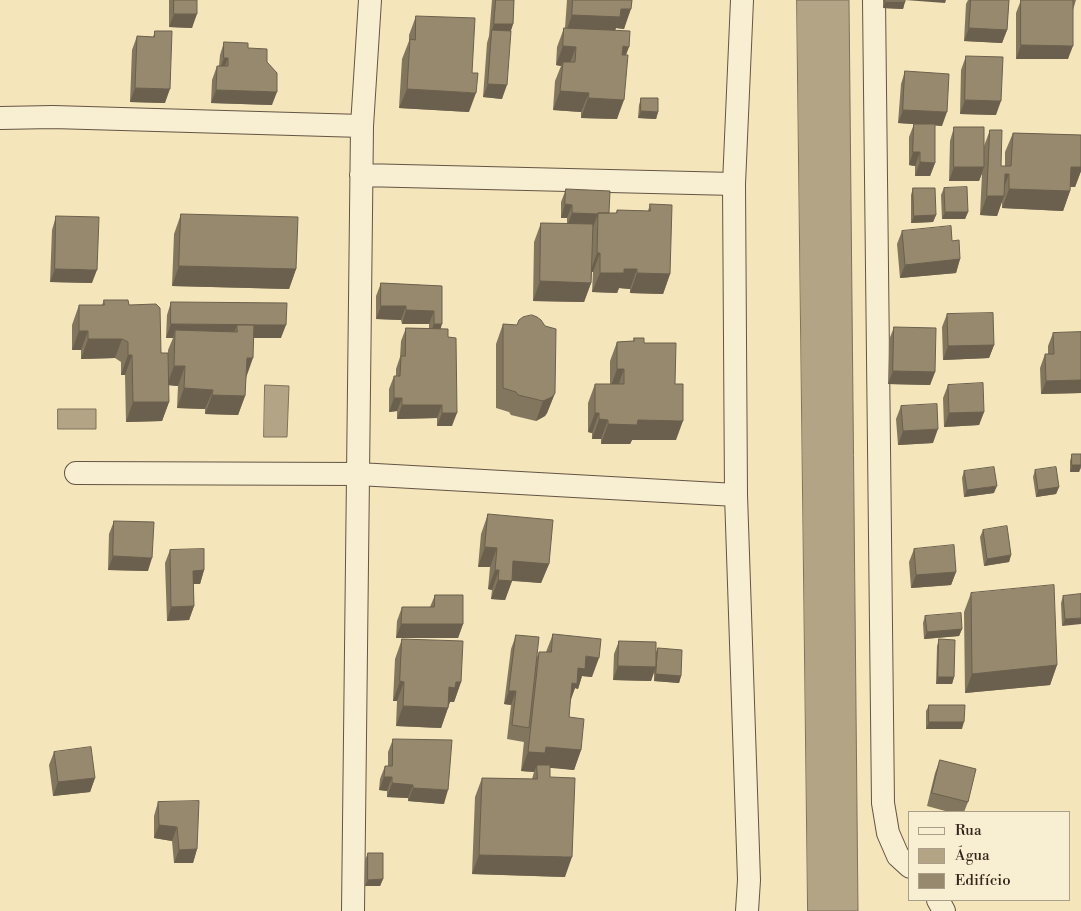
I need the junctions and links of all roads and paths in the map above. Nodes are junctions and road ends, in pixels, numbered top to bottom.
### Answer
1 (370, 0) edge
2 (742, 0) edge
3 (874, 0) edge
4 (0, 118) edge
5 (362, 126) junction
6 (361, 174) junction
7 (734, 184) junction
8 (76, 472) dead end
9 (358, 474) junction
10 (736, 495) junction
11 (908, 865) edge
12 (353, 911) edge
13 (748, 911) edge

1 - 5 street
2 - 7 street
3 - 11 street
4 - 5 street
5 - 6 street
6 - 7 street
6 - 9 street
7 - 10 street
8 - 9 street
9 - 10 street
9 - 12 street
10 - 13 street

